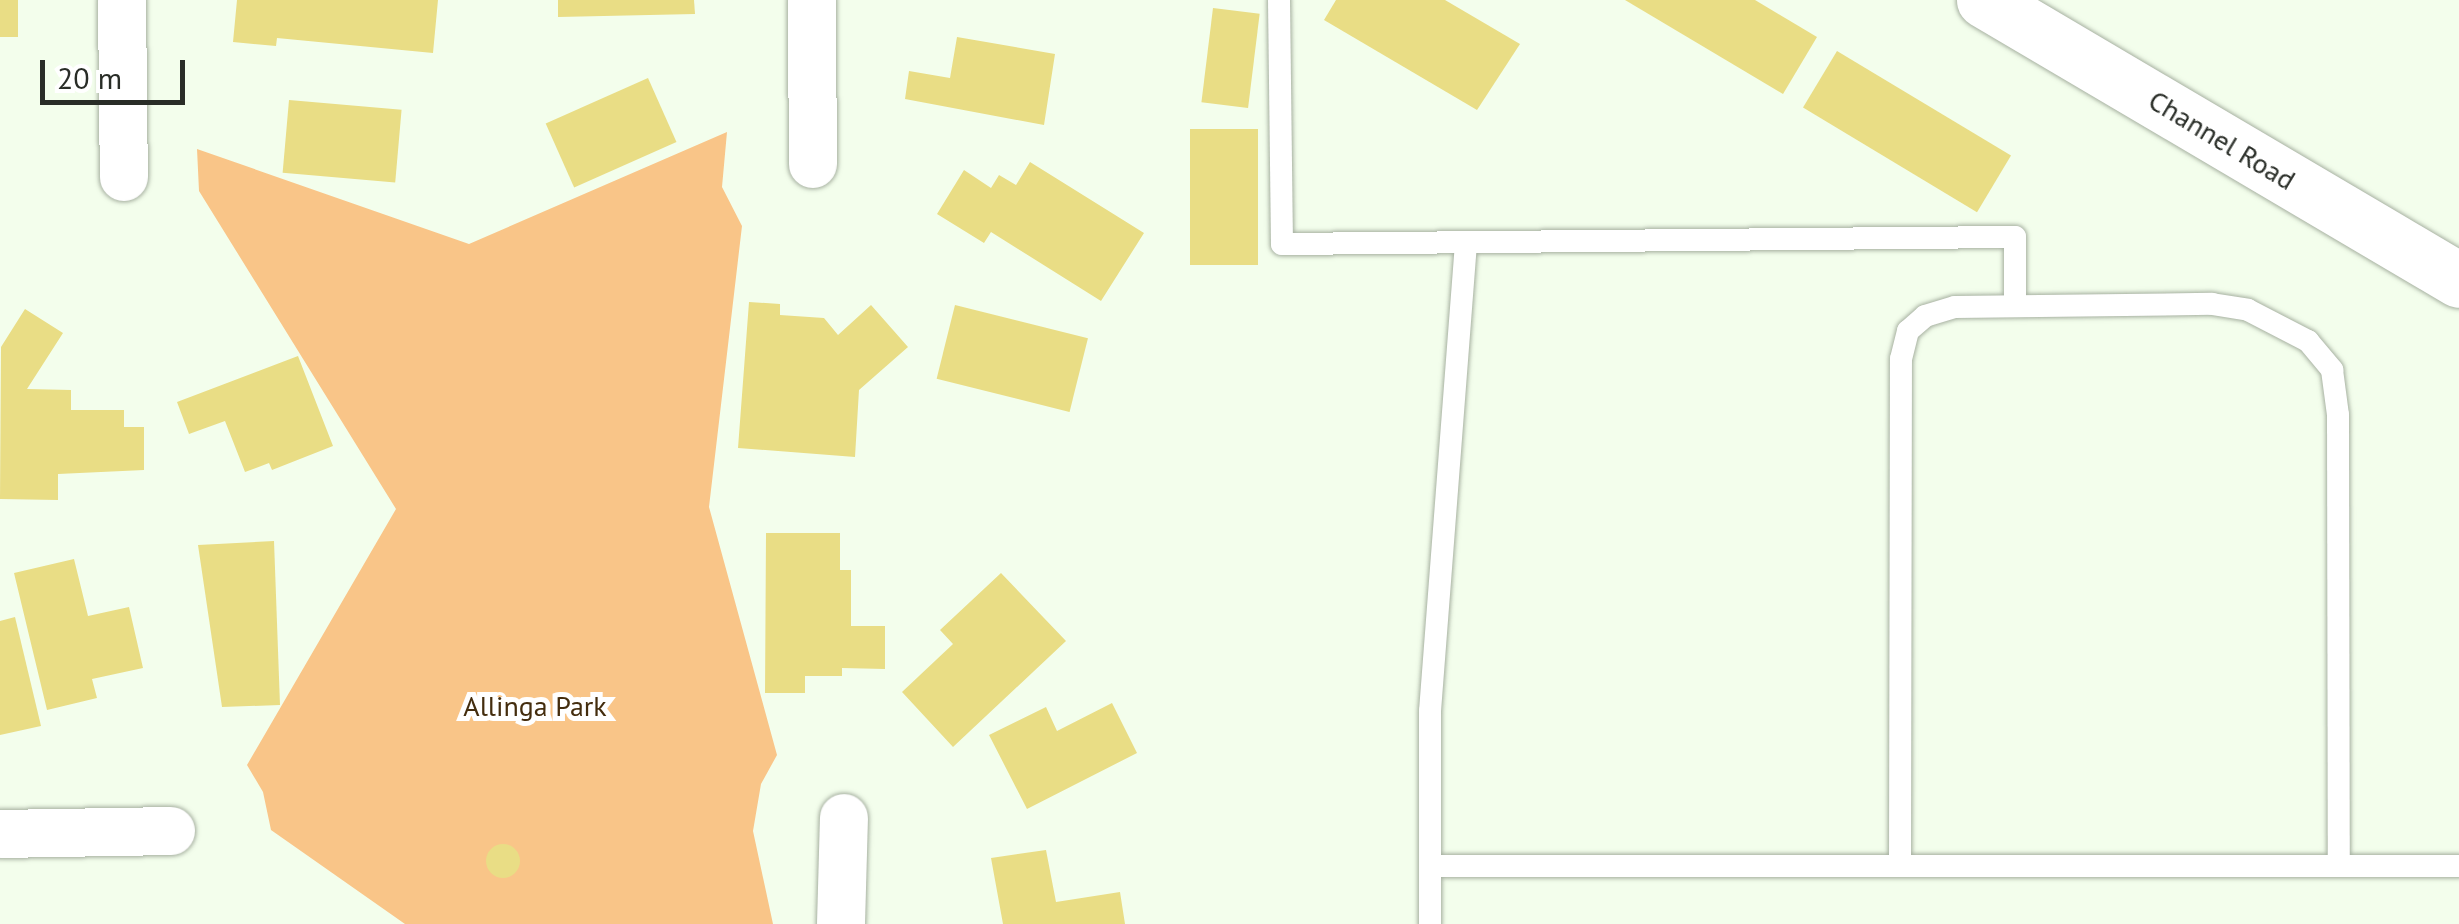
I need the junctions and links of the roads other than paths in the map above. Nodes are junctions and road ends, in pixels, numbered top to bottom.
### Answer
1 (122, 0) edge
2 (812, 0) edge
3 (1279, 0) edge
4 (1984, 0) edge
5 (813, 164) dead end
6 (124, 176) dead end
7 (1466, 244) junction
8 (2459, 280) edge
9 (2015, 306) junction
10 (844, 818) dead end
11 (171, 831) dead end
12 (0, 834) edge
13 (1430, 866) junction
14 (1900, 866) junction
15 (2339, 866) junction
16 (2459, 866) edge
17 (840, 924) edge
18 (1430, 924) edge

1 - 6 street
2 - 5 street
3 - 7 lane
4 - 8 street, Channel Road
7 - 9 lane
7 - 13 lane
9 - 14 lane
9 - 15 lane
10 - 17 street
11 - 12 street
13 - 14 lane
13 - 18 lane
14 - 15 lane
15 - 16 lane

